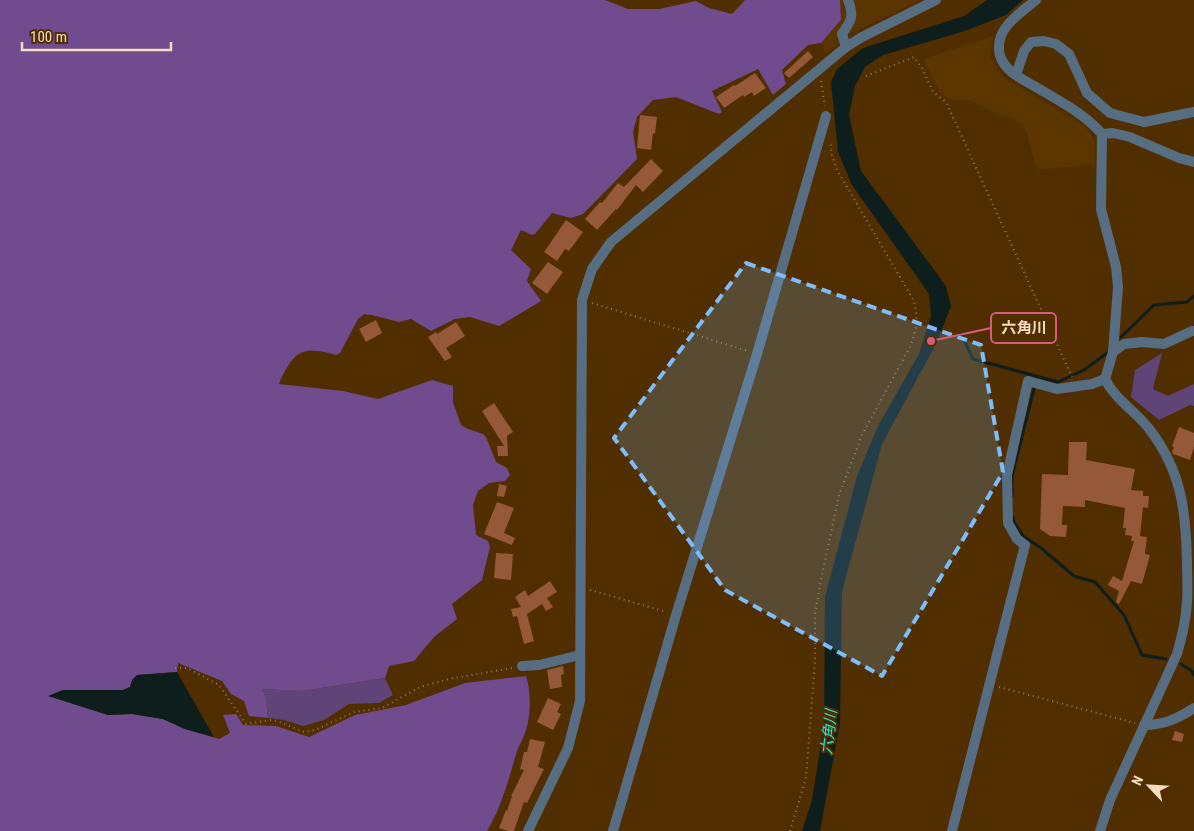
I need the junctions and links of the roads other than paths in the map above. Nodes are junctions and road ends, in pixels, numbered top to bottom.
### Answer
1 (848, 0) edge
2 (936, 0) edge
3 (1036, 0) edge
4 (846, 47) junction
5 (1016, 76) junction
6 (1194, 112) edge
7 (826, 116) road end
8 (1102, 134) junction
9 (1194, 162) edge
10 (1194, 331) edge
11 (1113, 352) junction
12 (1105, 379) junction
13 (580, 655) junction
14 (522, 666) road end
15 (1194, 708) edge
16 (1144, 725) junction
17 (528, 831) edge
18 (613, 831) edge
19 (952, 831) edge
20 (1100, 831) edge

1 - 4 street
2 - 4 street
3 - 5 street
4 - 13 street
5 - 6 street
5 - 8 street
7 - 18 street
8 - 9 street
8 - 11 street
10 - 11 street
11 - 12 street
12 - 16 street
12 - 19 street
13 - 14 street
13 - 17 street
15 - 16 street
16 - 20 street

